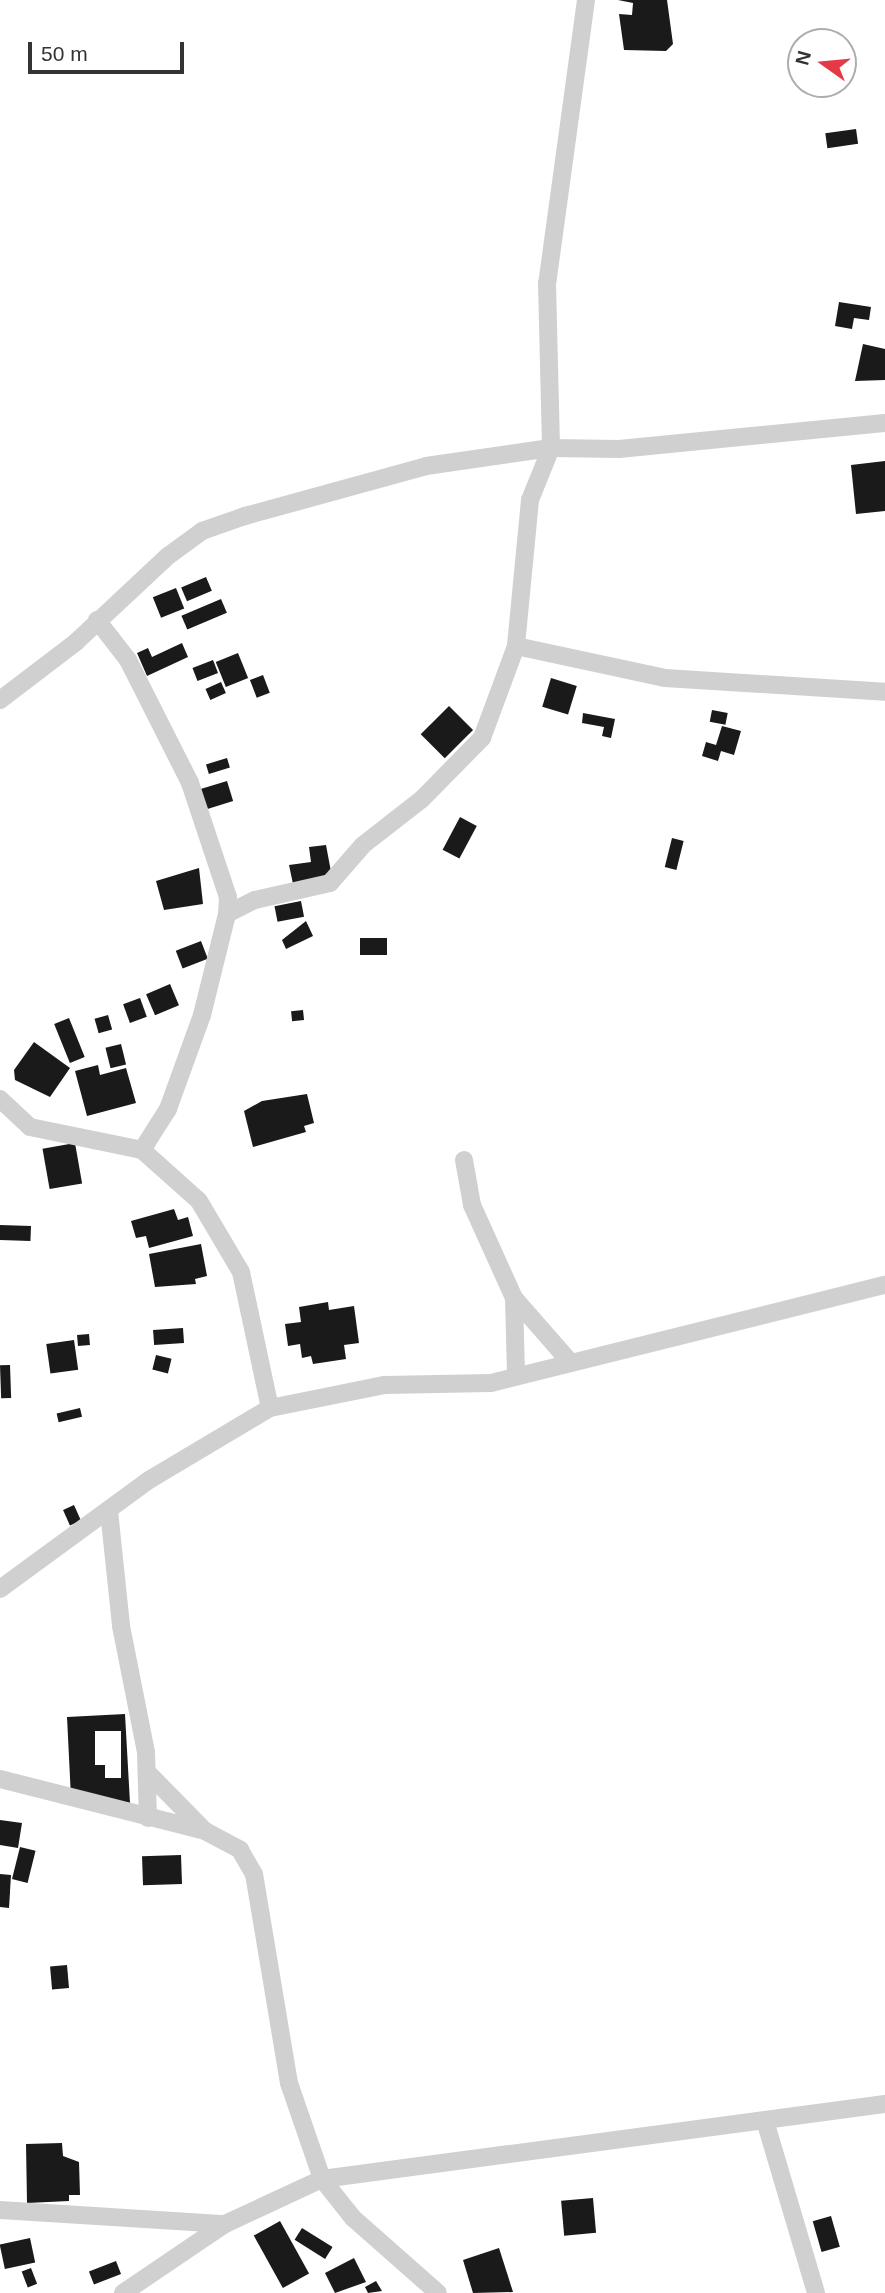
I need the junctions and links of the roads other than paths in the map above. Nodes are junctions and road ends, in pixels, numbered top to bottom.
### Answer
1 (586, 0) edge
2 (885, 423) edge
3 (551, 448) junction
4 (97, 620) junction
5 (516, 646) junction
6 (885, 692) edge
7 (0, 701) edge
8 (227, 914) junction
9 (0, 1099) edge
10 (142, 1150) junction
11 (464, 1160) dead end
12 (885, 1285) edge
13 (514, 1298) junction
14 (571, 1363) junction
15 (516, 1376) junction
16 (270, 1408) junction
17 (109, 1511) junction
18 (0, 1589) edge
19 (148, 1773) junction
20 (0, 1779) edge
21 (148, 1818) junction
22 (205, 1831) junction
23 (885, 2104) edge
24 (766, 2124) junction
25 (322, 2179) junction
26 (0, 2210) edge
27 (225, 2224) junction
28 (124, 2293) edge
29 (438, 2293) edge
30 (816, 2293) edge

1 - 3 street
2 - 3 street
3 - 4 street
3 - 5 street
4 - 7 street
4 - 8 street
5 - 6 street
5 - 8 street
8 - 10 street
9 - 10 street
10 - 16 street
11 - 13 street
12 - 14 street
13 - 14 street
13 - 15 street
14 - 15 street
15 - 16 street
16 - 17 street
17 - 18 street
17 - 19 street
19 - 21 street
19 - 22 street
20 - 21 street
21 - 22 street
22 - 25 street
23 - 24 street
24 - 25 street
24 - 30 street
25 - 27 street
25 - 29 street
26 - 27 street
27 - 28 street

